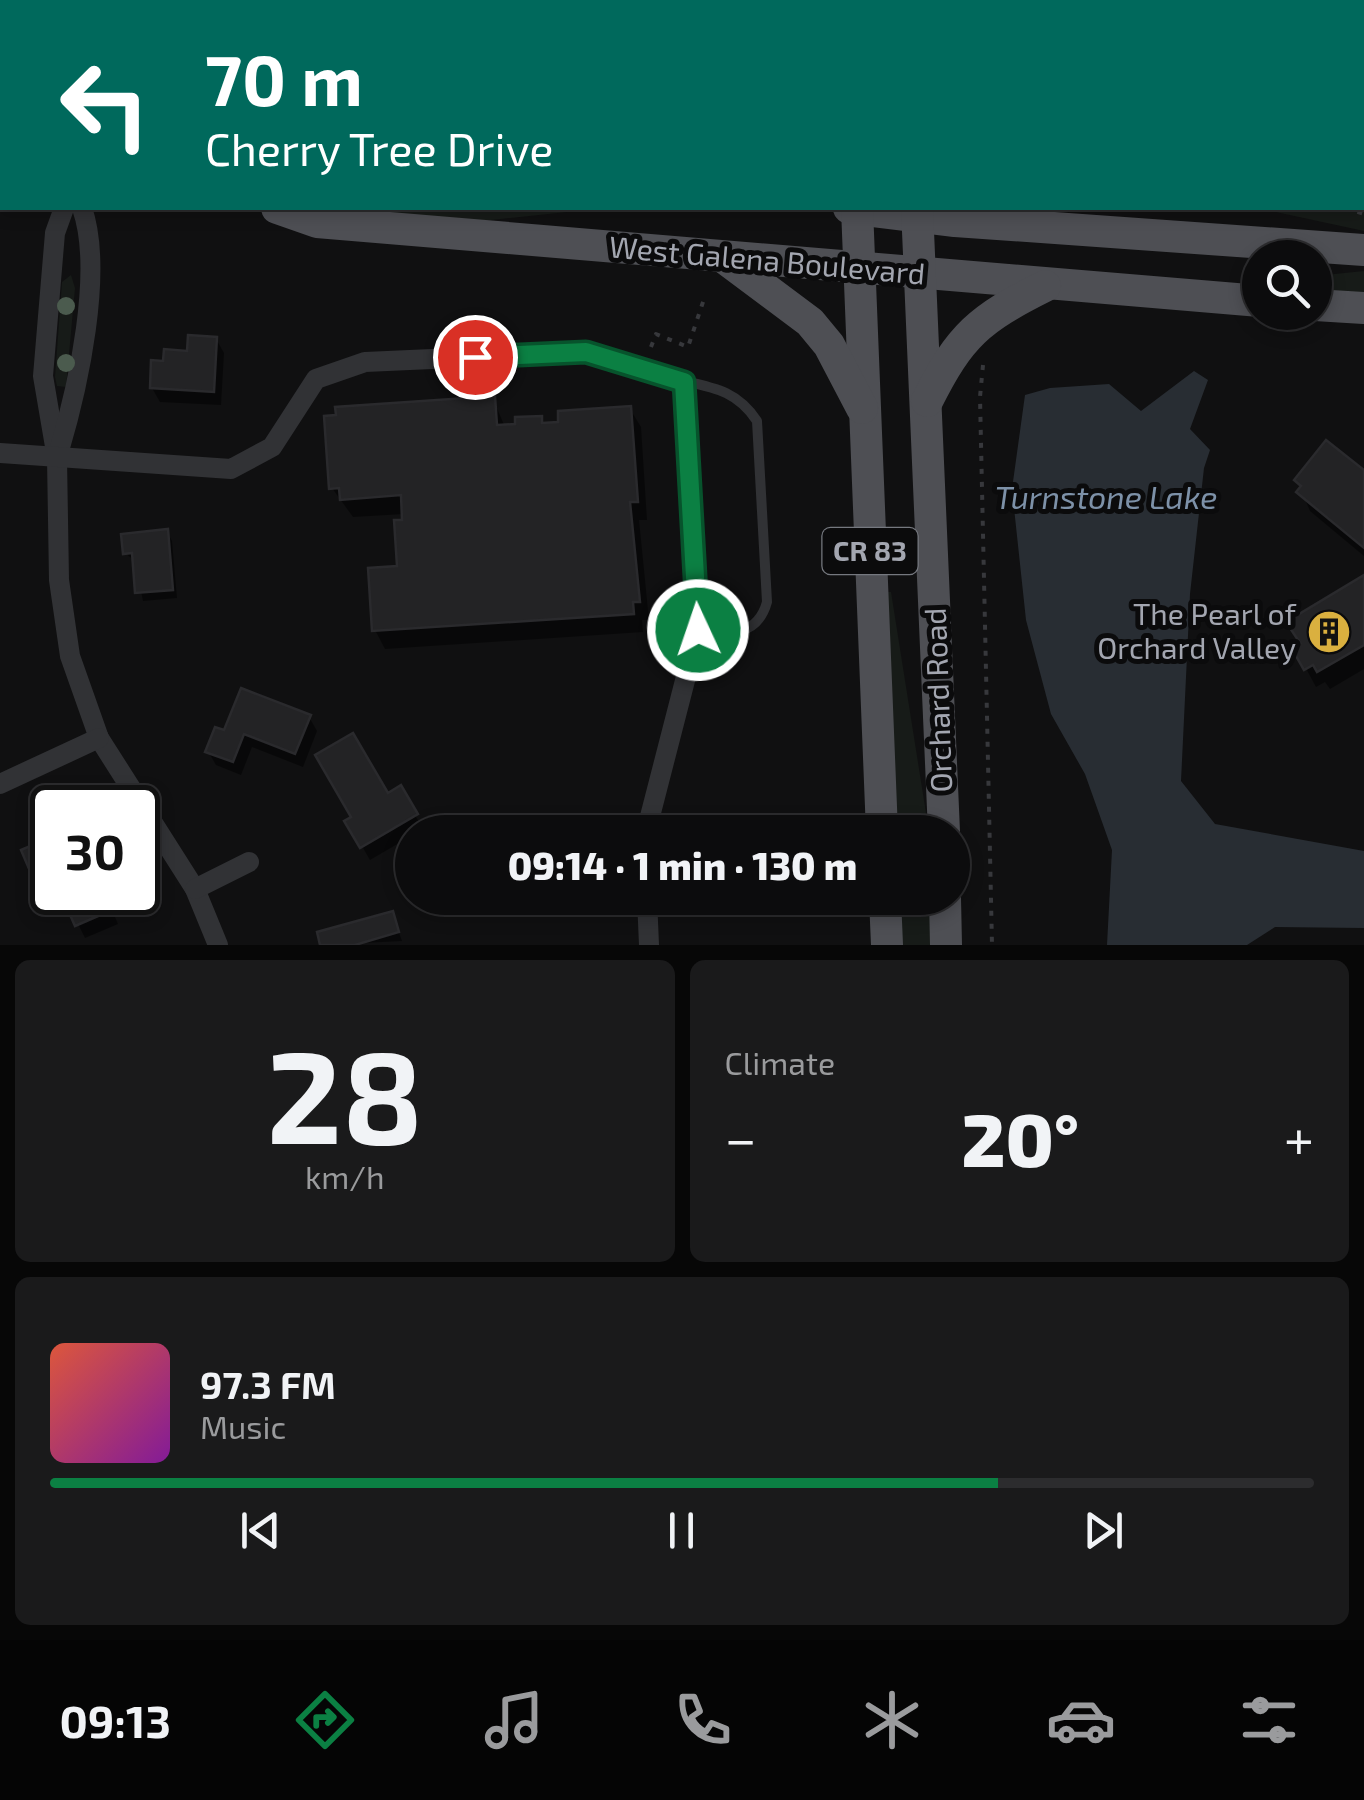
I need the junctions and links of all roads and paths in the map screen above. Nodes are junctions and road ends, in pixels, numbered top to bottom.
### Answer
1 (63, 210) edge
2 (83, 210) edge
3 (284, 210) edge
4 (857, 210) edge
5 (917, 211) edge
6 (1033, 217) edge
7 (1364, 250) edge
8 (723, 256) junction
9 (860, 270) junction
10 (920, 274) junction
11 (1047, 286) junction
12 (704, 298) dead end
13 (1242, 300) edge
14 (1332, 305) edge
15 (1364, 308) edge
16 (651, 346) dead end
17 (987, 356) dead end
18 (684, 382) junction
19 (925, 406) junction
20 (864, 411) junction
21 (0, 453) edge
22 (57, 458) junction
23 (698, 630) junction
24 (99, 738) junction
25 (0, 784) edge
26 (650, 815) edge
27 (881, 815) edge
28 (943, 815) edge
29 (249, 862) dead end
30 (195, 889) junction
31 (648, 915) edge
32 (886, 915) edge
33 (945, 915) edge
34 (218, 945) edge
35 (649, 945) edge
36 (887, 945) edge
37 (946, 945) edge
38 (992, 945) edge

1 - 22 street
2 - 22 street
3 - 8 main road, West Galena Boulevard
4 - 9 main road, Orchard Road / CR 83
5 - 6 main road, West Galena Boulevard
5 - 10 main road, Orchard Road / CR 83
6 - 7 main road, West Galena Boulevard
8 - 9 main road, West Galena Boulevard
8 - 20 main road
9 - 10 main road, West Galena Boulevard
9 - 20 main road, Orchard Road / CR 83
10 - 11 main road, West Galena Boulevard
10 - 19 main road, Orchard Road / CR 83
11 - 13 main road, West Galena Boulevard
11 - 19 main road
12 - 16 path
14 - 15 main road
17 - 38 path
18 - 22 street
18 - 23 street
18 - 23 lane
19 - 28 main road, Orchard Road / CR 83
20 - 27 main road, Orchard Road / CR 83
21 - 22 street
22 - 24 street
23 - 26 street
24 - 25 street
24 - 30 street
29 - 30 street
30 - 34 street
31 - 35 street
32 - 36 main road
33 - 37 main road

